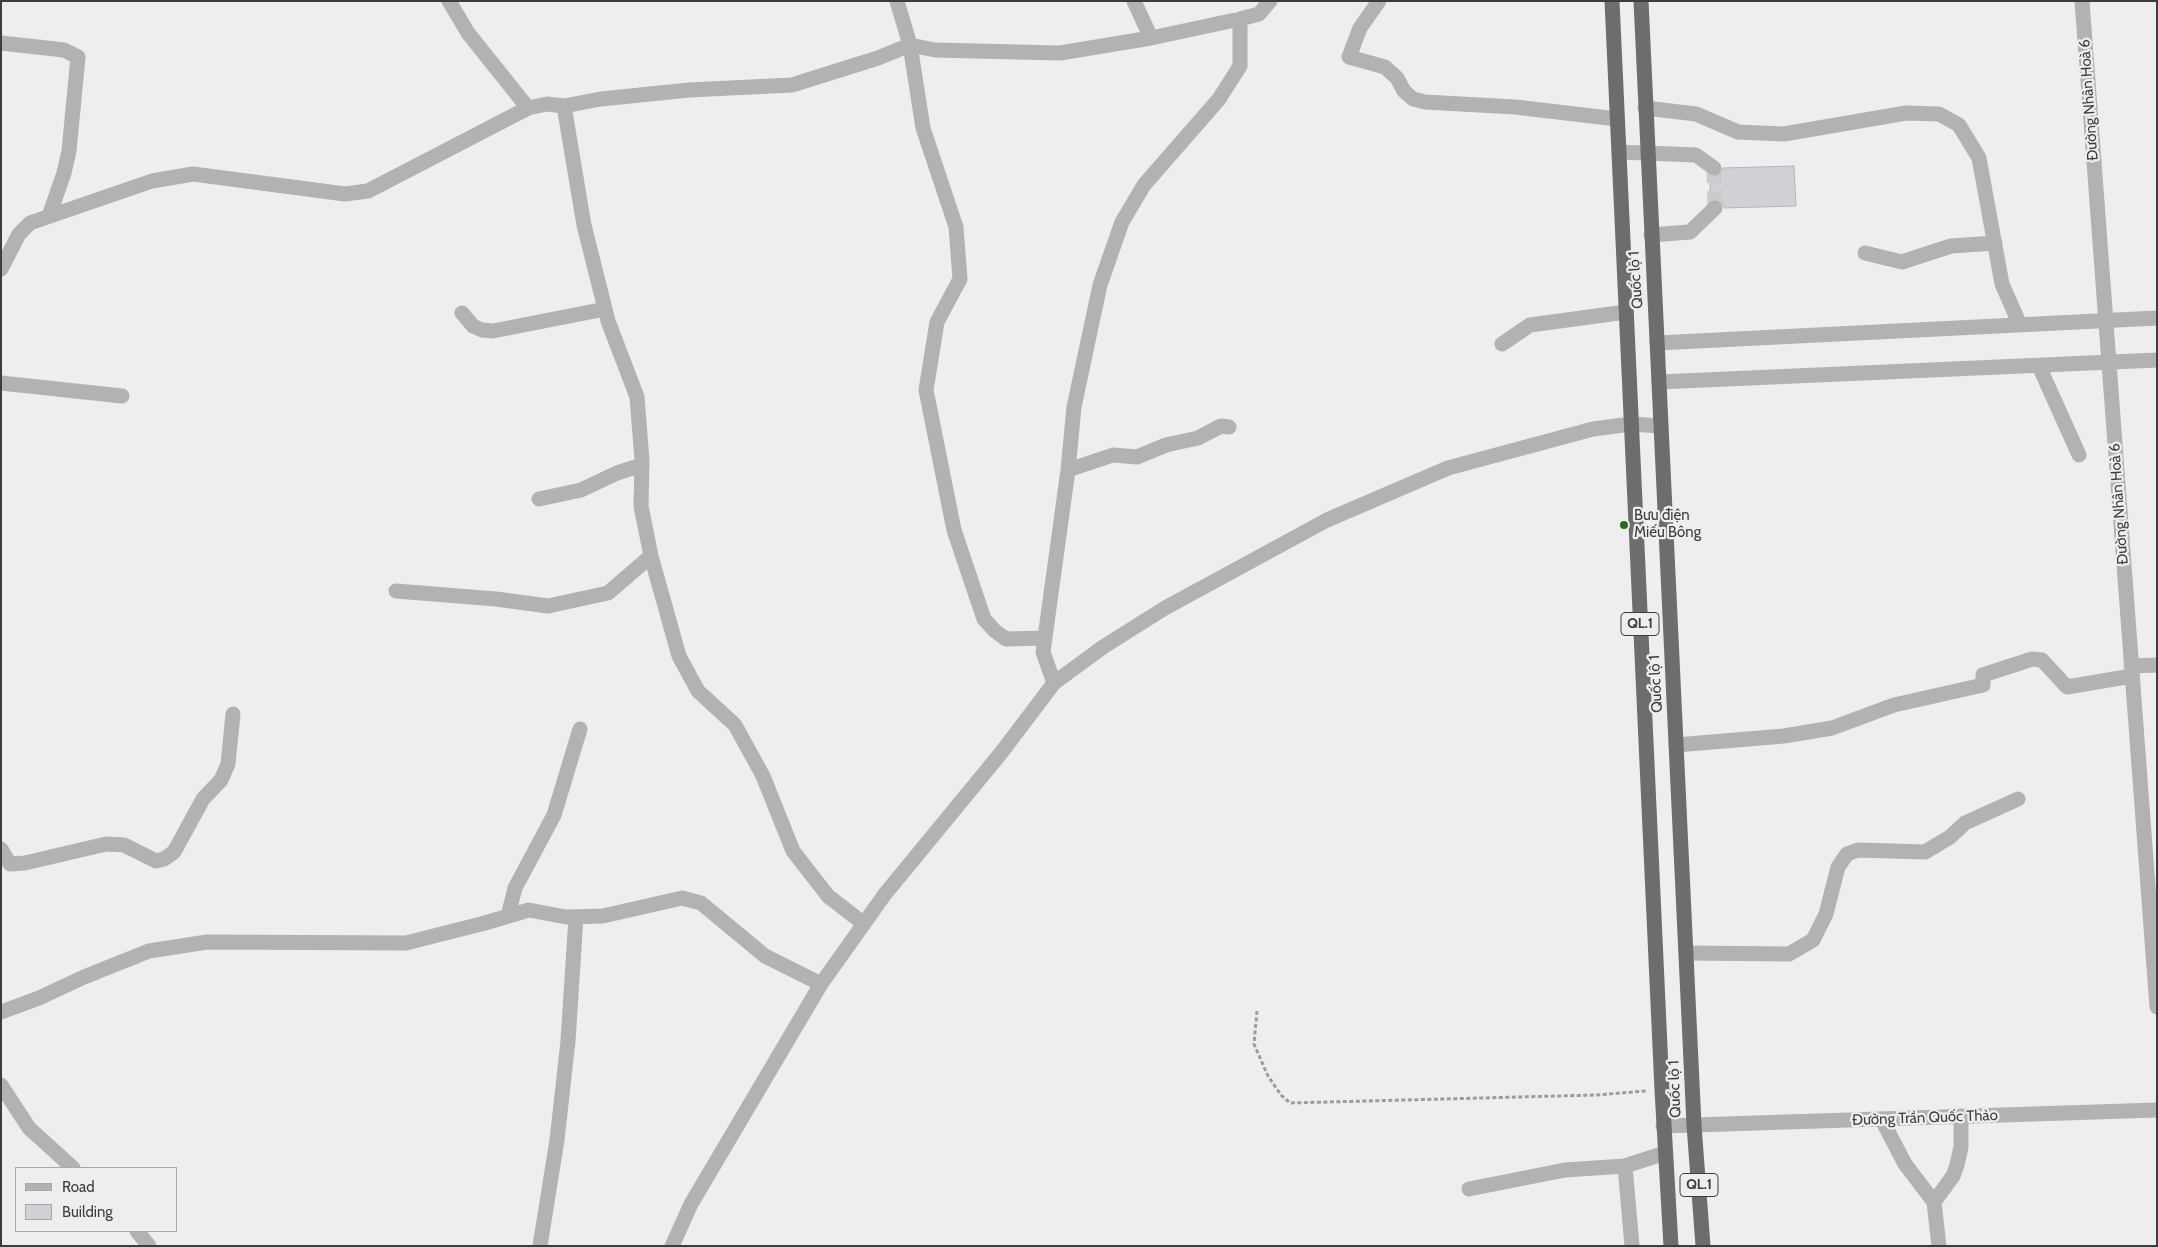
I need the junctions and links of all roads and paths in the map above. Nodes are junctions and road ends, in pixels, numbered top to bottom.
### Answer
1 (449, 1) edge
2 (897, 1) edge
3 (1134, 1) edge
4 (1270, 1) edge
5 (1379, 1) edge
6 (1612, 1) edge
7 (1640, 1) edge
8 (2082, 1) edge
9 (1240, 19) junction
10 (1151, 38) junction
11 (1, 43) edge
12 (910, 45) junction
13 (564, 106) junction
14 (528, 108) junction
15 (1645, 108) junction
16 (1617, 119) junction
17 (1619, 152) junction
18 (1647, 152) junction
19 (1714, 168) dead end
20 (1715, 208) dead end
21 (49, 216) junction
22 (1651, 235) junction
23 (1995, 243) junction
24 (1865, 253) dead end
25 (1, 269) edge
26 (605, 310) junction
27 (1626, 312) junction
28 (462, 313) dead end
29 (2157, 318) edge
30 (2106, 322) junction
31 (2020, 325) junction
32 (1502, 344) dead end
33 (1657, 344) junction
34 (2157, 360) edge
35 (2108, 363) junction
36 (2039, 366) junction
37 (1659, 382) junction
38 (1, 383) edge
39 (122, 396) dead end
40 (1631, 424) junction
41 (1660, 426) junction
42 (1229, 427) dead end
43 (2079, 455) dead end
44 (642, 465) junction
45 (1068, 470) junction
46 (539, 499) dead end
47 (652, 556) junction
48 (396, 592) dead end
49 (1045, 638) junction
50 (2157, 665) edge
51 (2132, 671) junction
52 (1054, 683) junction
53 (233, 714) dead end
54 (580, 729) dead end
55 (1676, 745) junction
56 (2018, 799) dead end
57 (1, 849) edge
58 (508, 916) junction
59 (576, 917) junction
60 (864, 924) junction
61 (1686, 953) junction
62 (821, 984) junction
63 (2157, 1007) edge
64 (1257, 1011) dead end
65 (1, 1012) edge
66 (1, 1084) edge
67 (1662, 1090) junction
68 (2157, 1110) edge
69 (1961, 1116) junction
70 (1882, 1120) junction
71 (1694, 1125) junction
72 (1664, 1126) junction
73 (1665, 1153) junction
74 (1625, 1166) junction
75 (73, 1167) edge
76 (1469, 1189) dead end
77 (1934, 1202) junction
78 (138, 1232) edge
79 (148, 1246) edge
80 (540, 1246) edge
81 (672, 1246) edge
82 (1632, 1246) edge
83 (1671, 1246) edge
84 (1703, 1246) edge
85 (1939, 1246) edge

1 - 14 street
2 - 12 street
3 - 10 street
4 - 9 street
5 - 16 street
6 - 16 highway, Quốc lộ 1 / QL.1
7 - 15 highway, Quốc lộ 1 / QL.1
8 - 30 street, Đường Nhân Hoà 6
9 - 10 street
9 - 45 street
10 - 12 street
11 - 21 street
12 - 13 street
12 - 49 street
13 - 14 street
13 - 26 street
14 - 21 street
15 - 18 highway, Quốc lộ 1 / QL.1
15 - 23 street
16 - 17 highway, Quốc lộ 1 / QL.1
17 - 18 street
17 - 27 highway, Quốc lộ 1 / QL.1
18 - 19 street
18 - 22 highway, Quốc lộ 1 / QL.1
20 - 22 street
21 - 25 street
22 - 33 highway, Quốc lộ 1 / QL.1
23 - 24 street
23 - 31 street
26 - 28 street
26 - 44 street
27 - 32 street
27 - 40 highway, Quốc lộ 1 / QL.1
29 - 30 street
30 - 31 street
30 - 35 street, Đường Nhân Hoà 6
31 - 33 street
33 - 37 highway, Quốc lộ 1 / QL.1
34 - 35 street
35 - 36 street
35 - 51 street, Đường Nhân Hoà 6
36 - 37 street
36 - 43 street
37 - 41 highway, Quốc lộ 1 / QL.1
38 - 39 street
40 - 41 street
40 - 52 street
40 - 67 highway, Quốc lộ 1 / QL.1
41 - 55 highway, Quốc lộ 1 / QL.1
42 - 45 street
44 - 46 street
44 - 47 street
45 - 49 street
47 - 48 street
47 - 60 street
49 - 52 street
50 - 51 street
51 - 55 street
51 - 63 street, Đường Nhân Hoà 6
52 - 60 street
53 - 57 street
54 - 58 street
55 - 61 highway, Quốc lộ 1 / QL.1
56 - 61 street
58 - 59 street
58 - 65 street
59 - 62 street
59 - 80 street
60 - 62 street
61 - 71 highway, Quốc lộ 1 / QL.1
62 - 81 street
64 - 67 path
66 - 75 street
67 - 72 highway, Quốc lộ 1 / QL.1
68 - 69 street, Đường Trần Quốc Thảo
69 - 70 street, Đường Trần Quốc Thảo
69 - 77 street
70 - 71 street, Đường Trần Quốc Thảo
70 - 77 street
71 - 72 street, Đường Trần Quốc Thảo
71 - 84 highway, Quốc lộ 1 / QL.1
72 - 73 highway, Quốc lộ 1 / QL.1
73 - 74 street
73 - 83 highway, Quốc lộ 1 / QL.1
74 - 76 street
74 - 82 street
77 - 85 street
78 - 79 street

